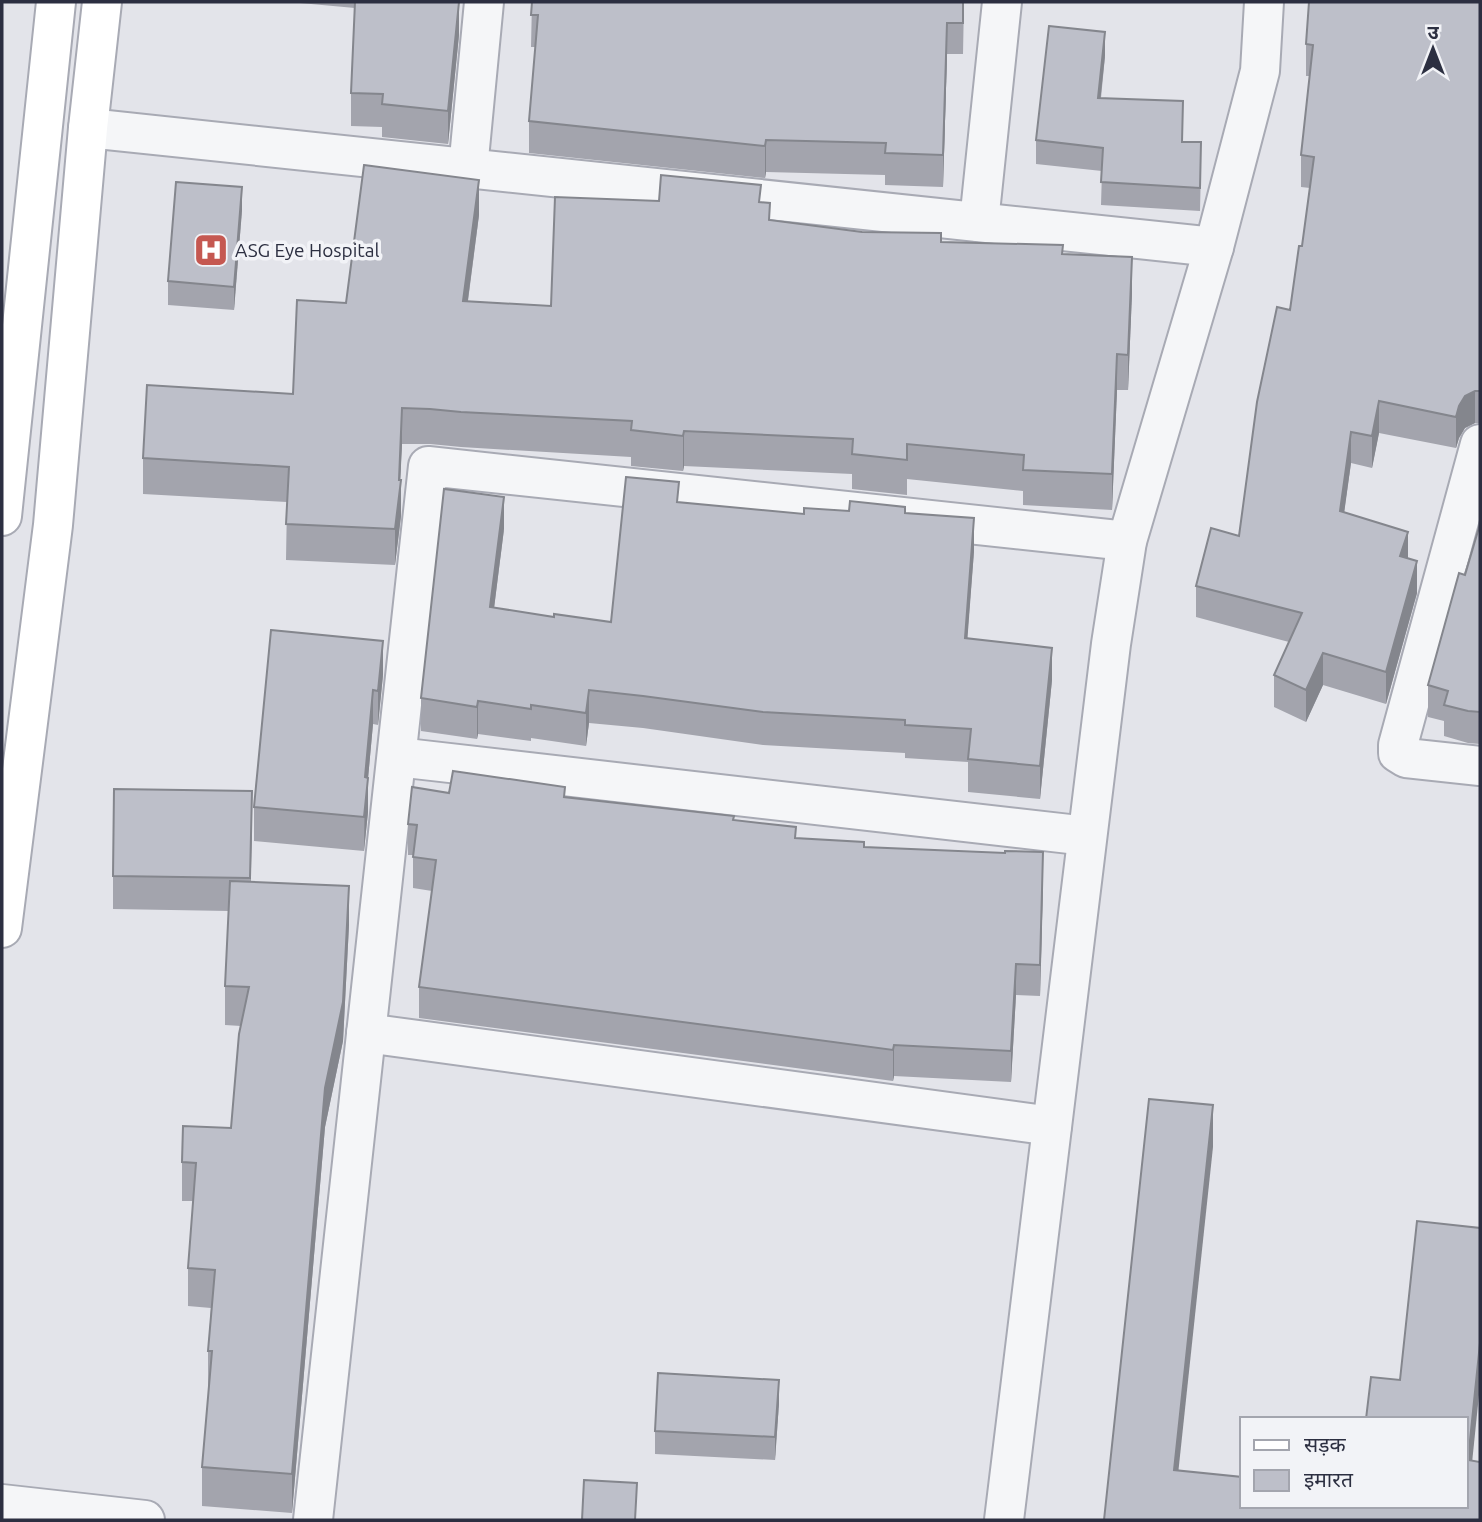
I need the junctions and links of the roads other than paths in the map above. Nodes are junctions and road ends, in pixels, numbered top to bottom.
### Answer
1 (55, 2) edge
2 (102, 2) edge
3 (484, 2) edge
4 (1002, 2) edge
5 (1264, 2) edge
6 (88, 128) junction
7 (468, 169) junction
8 (979, 222) junction
9 (1214, 247) junction
10 (1480, 444) edge
11 (2, 516) edge
12 (1127, 541) junction
13 (397, 757) junction
14 (1480, 766) edge
15 (1087, 836) junction
16 (2, 928) edge
17 (366, 1033) junction
18 (1052, 1126) junction
19 (2, 1504) edge
20 (145, 1520) edge
21 (313, 1520) edge
22 (1004, 1520) edge

1 - 11 street
2 - 6 street
3 - 7 street
4 - 8 street
5 - 9 street
6 - 7 street
6 - 16 street
7 - 8 street
8 - 9 street
9 - 12 street
10 - 14 street
12 - 13 street
12 - 15 street
13 - 15 street
13 - 17 street
15 - 18 street
17 - 18 street
17 - 21 street
18 - 22 street
19 - 20 street

